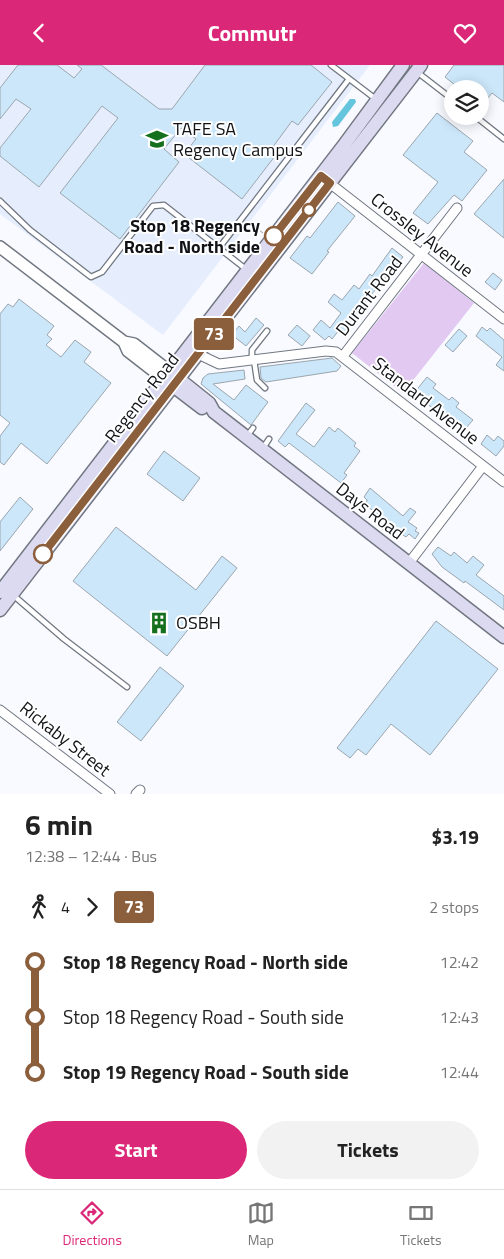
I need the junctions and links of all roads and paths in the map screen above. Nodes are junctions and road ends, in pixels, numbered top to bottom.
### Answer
1 (331, 65) edge
2 (403, 65) edge
3 (418, 68) edge
4 (349, 79) junction
5 (444, 92) edge
6 (378, 101) junction
7 (486, 125) edge
8 (504, 139) edge
9 (325, 180) junction
10 (0, 201) edge
11 (457, 208) dead end
12 (246, 220) dead end
13 (264, 234) dead end
14 (0, 247) edge
15 (219, 248) junction
16 (421, 255) junction
17 (252, 274) junction
18 (504, 319) edge
19 (268, 331) dead end
20 (326, 351) joint
21 (197, 356) junction
22 (343, 356) junction
23 (253, 360) junction
24 (172, 379) junction
25 (266, 388) dead end
26 (197, 393) junction
27 (214, 412) junction
28 (483, 466) junction
29 (504, 482) edge
30 (409, 563) junction
31 (6, 593) edge
32 (0, 610) edge
33 (504, 637) edge
34 (127, 687) dead end
35 (0, 710) edge
36 (110, 794) edge

1 - 4 lane
2 - 6 main road, Regency Road
3 - 5 lane
3 - 9 main road, Regency Road
4 - 6 lane
4 - 15 lane
6 - 9 main road, Regency Road
7 - 8 lane
9 - 16 street, Crossley Avenue
9 - 17 main road, Regency Road
10 - 15 lane
11 - 16 street, Durant Road
12 - 13 path
14 - 24 street, Days Road
15 - 17 lane
16 - 18 street, Crossley Avenue
16 - 22 street, Durant Road
17 - 21 main road, Regency Road
17 - 24 main road, Regency Road
19 - 23 lane
20 - 22 street, Standard Avenue
20 - 23 street, Durant Road
21 - 23 street, Durant Road
21 - 24 main road, Regency Road
21 - 26 main road
22 - 28 street, Standard Avenue
23 - 25 lane
24 - 26 main road, Days Road
24 - 27 main road, Days Road
24 - 31 main road, Regency Road
26 - 27 main road, Days Road
27 - 30 main road, Days Road
28 - 29 street, Standard Avenue
28 - 30 street
30 - 33 main road, Days Road
31 - 32 main road, Regency Road
31 - 34 lane
35 - 36 street, Rickaby Street

